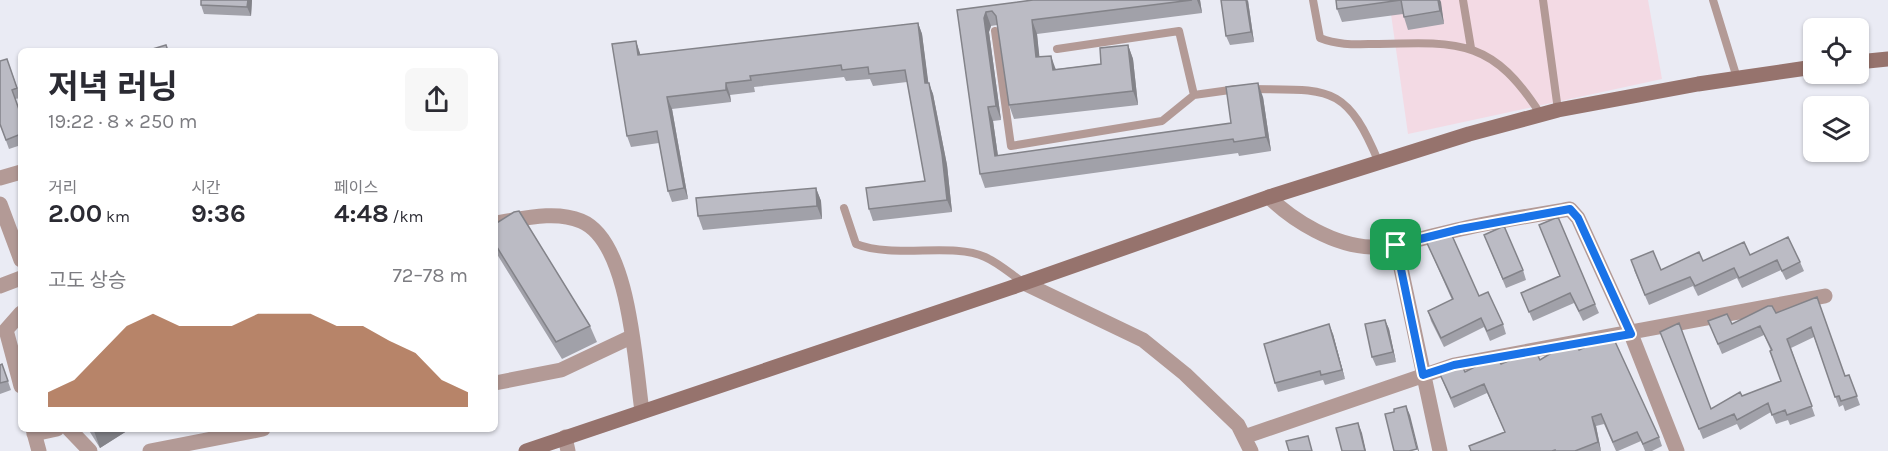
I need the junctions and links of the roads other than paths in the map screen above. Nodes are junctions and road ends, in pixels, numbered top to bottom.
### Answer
1 (1313, 0) edge
2 (1463, 0) edge
3 (1543, 0) edge
4 (1713, 0) edge
5 (995, 31) edge
6 (1471, 48) junction
7 (1057, 49) dead end
8 (1888, 59) edge
9 (1869, 61) edge
10 (1803, 69) edge
11 (1737, 78) junction
12 (1194, 95) junction
13 (1558, 110) junction
14 (1541, 115) junction
15 (1378, 163) junction
16 (18, 173) edge
17 (0, 178) edge
18 (1269, 197) junction
19 (0, 204) edge
20 (844, 208) dead end
21 (498, 223) edge
22 (1396, 245) junction
23 (18, 252) edge
24 (18, 279) edge
25 (1024, 283) junction
26 (0, 286) edge
27 (1826, 296) dead end
28 (18, 316) edge
29 (1631, 334) junction
30 (631, 337) junction
31 (18, 375) edge
32 (1423, 375) junction
33 (498, 382) edge
34 (642, 411) junction
35 (34, 432) edge
36 (72, 432) edge
37 (248, 432) edge
38 (1244, 436) junction
39 (567, 444) edge
40 (39, 451) edge
41 (90, 451) edge
42 (150, 451) edge
43 (526, 451) edge
44 (1251, 451) edge
45 (1440, 451) edge
46 (1677, 451) edge

1 - 6 lane
2 - 6 lane
3 - 13 lane
4 - 11 lane
5 - 12 lane
6 - 14 lane
7 - 12 lane
8 - 9 street
10 - 11 street
11 - 13 street
12 - 15 lane
13 - 14 street
14 - 15 street
15 - 18 street
16 - 17 street
18 - 22 street
18 - 25 street
19 - 23 street
20 - 25 lane
21 - 30 street
22 - 29 street
22 - 32 street
24 - 26 street
25 - 34 street
25 - 38 street
27 - 29 street
28 - 31 street
29 - 32 street
29 - 46 street
30 - 33 street
30 - 34 street
32 - 38 street
32 - 45 street
34 - 39 street
35 - 40 street
36 - 41 street
37 - 42 street
38 - 44 street
39 - 43 street

